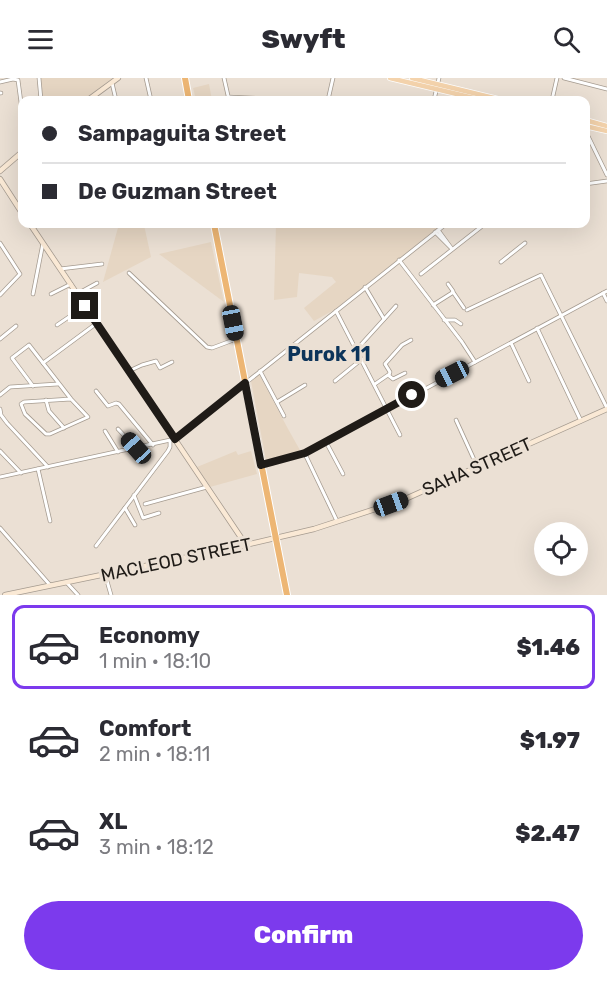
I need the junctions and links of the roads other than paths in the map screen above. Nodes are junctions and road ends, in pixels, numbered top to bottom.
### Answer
1 (39, 78) edge
2 (118, 78) edge
3 (146, 78) edge
4 (185, 78) edge
5 (224, 78) edge
6 (333, 78) edge
7 (390, 78) edge
8 (411, 78) edge
9 (439, 78) edge
10 (557, 78) edge
11 (564, 78) edge
12 (0, 82) edge
13 (112, 82) junction
14 (437, 87) junction
15 (607, 89) edge
16 (20, 96) edge
17 (41, 96) edge
18 (93, 96) edge
19 (115, 96) edge
20 (150, 96) edge
21 (188, 96) edge
22 (227, 96) edge
23 (329, 96) edge
24 (435, 96) edge
25 (467, 96) edge
26 (553, 96) edge
27 (590, 121) edge
28 (607, 126) edge
29 (590, 129) edge
30 (607, 131) edge
31 (590, 139) edge
32 (18, 155) edge
33 (0, 171) edge
34 (607, 175) edge
35 (0, 179) edge
36 (607, 181) edge
37 (590, 183) edge
38 (18, 204) edge
39 (33, 228) edge
40 (215, 228) edge
41 (441, 228) edge
42 (478, 228) edge
43 (437, 231) junction
44 (0, 243) edge
45 (43, 243) junction
46 (525, 243) dead end
47 (452, 249) junction
48 (399, 260) junction
49 (501, 262) dead end
50 (102, 264) dead end
51 (60, 269) junction
52 (129, 273) dead end
53 (421, 274) dead end
54 (96, 283) dead end
55 (71, 284) junction
56 (448, 284) dead end
57 (365, 287) junction
58 (453, 292) junction
59 (605, 292) edge
60 (33, 294) dead end
61 (51, 294) dead end
62 (77, 294) junction
63 (0, 295) edge
64 (607, 301) edge
65 (433, 305) junction
66 (85, 306) junction
67 (396, 306) dead end
68 (336, 311) junction
69 (560, 315) junction
70 (384, 320) junction
71 (444, 320) junction
72 (97, 323) junction
73 (461, 324) dead end
74 (57, 325) dead end
75 (16, 326) dead end
76 (537, 328) junction
77 (0, 339) edge
78 (236, 339) junction
79 (411, 339) dead end
80 (511, 343) junction
81 (357, 349) junction
82 (362, 359) junction
83 (172, 362) dead end
84 (475, 362) junction
85 (43, 363) junction
86 (129, 371) junction
87 (260, 371) junction
88 (405, 373) dead end
89 (390, 375) junction
90 (335, 381) dead end
91 (529, 381) dead end
92 (245, 383) junction
93 (59, 384) junction
94 (375, 384) junction
95 (305, 385) dead end
96 (33, 386) junction
97 (404, 386) dead end
98 (96, 392) dead end
99 (0, 395) edge
100 (411, 396) junction
101 (71, 399) junction
102 (46, 400) junction
103 (277, 402) junction
104 (388, 408) junction
105 (607, 408) edge
106 (0, 409) edge
107 (0, 415) edge
108 (284, 416) dead end
109 (456, 420) dead end
110 (581, 421) junction
111 (64, 428) junction
112 (118, 429) dead end
113 (105, 431) dead end
114 (400, 435) dead end
115 (172, 440) junction
116 (326, 442) junction
117 (153, 445) junction
118 (136, 448) junction
119 (0, 450) edge
120 (118, 452) junction
121 (305, 453) junction
122 (261, 465) junction
123 (477, 466) dead end
124 (48, 467) junction
125 (38, 469) junction
126 (21, 472) junction
127 (343, 474) dead end
128 (0, 477) edge
129 (207, 487) junction
130 (134, 495) junction
131 (145, 504) dead end
132 (125, 508) junction
133 (159, 513) dead end
134 (50, 521) dead end
135 (337, 521) junction
136 (135, 525) dead end
137 (0, 528) edge
138 (276, 539) junction
139 (246, 545) junction
140 (96, 546) dead end
141 (105, 574) junction
142 (67, 583) junction
143 (50, 586) junction
144 (12, 594) edge
145 (5, 595) edge
146 (78, 595) edge
147 (111, 595) edge
148 (287, 595) edge

1 - 17 street
2 - 13 street
3 - 20 street
4 - 21 highway
5 - 22 street
6 - 23 street
7 - 14 main road
8 - 14 main road
9 - 14 street
10 - 26 street
11 - 15 street
12 - 16 street
13 - 18 street
13 - 19 street
14 - 24 street
14 - 25 main road
27 - 28 main road
29 - 30 main road
31 - 34 street
32 - 33 street
35 - 38 street
36 - 37 street
39 - 45 street
40 - 78 highway
41 - 43 street
42 - 47 street
43 - 47 street
43 - 48 street
44 - 63 street
45 - 51 street
45 - 60 street
46 - 49 street
47 - 53 street
48 - 57 street
48 - 65 street
50 - 51 street
51 - 55 street
52 - 78 street
54 - 62 street
55 - 61 street
55 - 62 street
56 - 58 street
57 - 68 street
57 - 70 street
58 - 65 street
58 - 69 street
59 - 64 street
59 - 69 street
62 - 66 street
65 - 71 street
66 - 72 street
66 - 74 street
67 - 70 street
68 - 81 street
68 - 87 street
69 - 76 street
69 - 105 street
70 - 81 street
71 - 73 street
71 - 84 street
72 - 85 street
72 - 86 street
75 - 77 street
76 - 80 street
76 - 110 street
78 - 92 highway
79 - 89 street
80 - 84 street
80 - 91 street
81 - 82 street
82 - 90 street
82 - 94 street
83 - 86 street
84 - 100 street
85 - 93 street
85 - 96 street
86 - 115 street
87 - 92 street
87 - 103 street
88 - 89 street
89 - 94 street
92 - 115 street
92 - 122 highway
93 - 96 street
93 - 101 street
94 - 104 street
95 - 103 street
96 - 99 street
97 - 100 street
98 - 117 street
100 - 104 street
101 - 102 street
101 - 111 street
102 - 111 street
102 - 111 street
103 - 108 street
104 - 114 street
104 - 116 street
105 - 110 street, SAHA STREET
106 - 107 street
107 - 124 street
109 - 123 street
110 - 135 street, SAHA STREET
112 - 118 street
113 - 120 street
115 - 117 street
115 - 129 street
115 - 130 street
116 - 121 street
116 - 127 street
117 - 118 street
118 - 120 street
119 - 126 street
120 - 124 street
121 - 122 street
121 - 135 street
122 - 138 highway
124 - 125 street
125 - 126 street
125 - 134 street
126 - 128 street
129 - 131 street
129 - 139 street
130 - 132 street
130 - 133 street
132 - 136 street
132 - 140 street
135 - 138 street, SAHA STREET
137 - 143 street
138 - 139 street, MACLEOD STREET
138 - 148 highway
139 - 141 street, MACLEOD STREET
141 - 142 street, MACLEOD STREET
141 - 147 street
142 - 143 street, MACLEOD STREET
142 - 146 street
143 - 144 street, MACLEOD STREET
144 - 145 street, MACLEOD STREET

